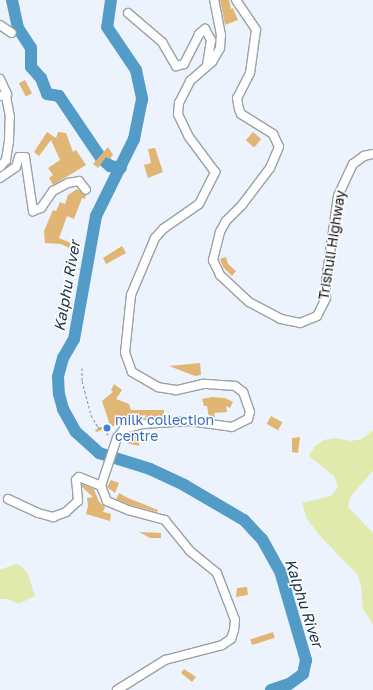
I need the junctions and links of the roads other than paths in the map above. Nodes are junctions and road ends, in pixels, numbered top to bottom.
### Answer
1 (214, 0) edge
2 (236, 0) edge
3 (128, 13) dead end
4 (0, 25) edge
5 (12, 33) dead end
6 (207, 66) junction
7 (0, 79) edge
8 (3, 96) edge
9 (373, 154) edge
10 (0, 167) edge
11 (0, 178) edge
12 (86, 190) dead end
13 (101, 486) junction
14 (8, 499) dead end
15 (117, 690) edge

1 - 6 street
2 - 9 street, Trishuli Highway
3 - 6 street
4 - 5 street
6 - 13 street
7 - 8 street
8 - 10 street
11 - 12 street
13 - 14 street
13 - 15 street

